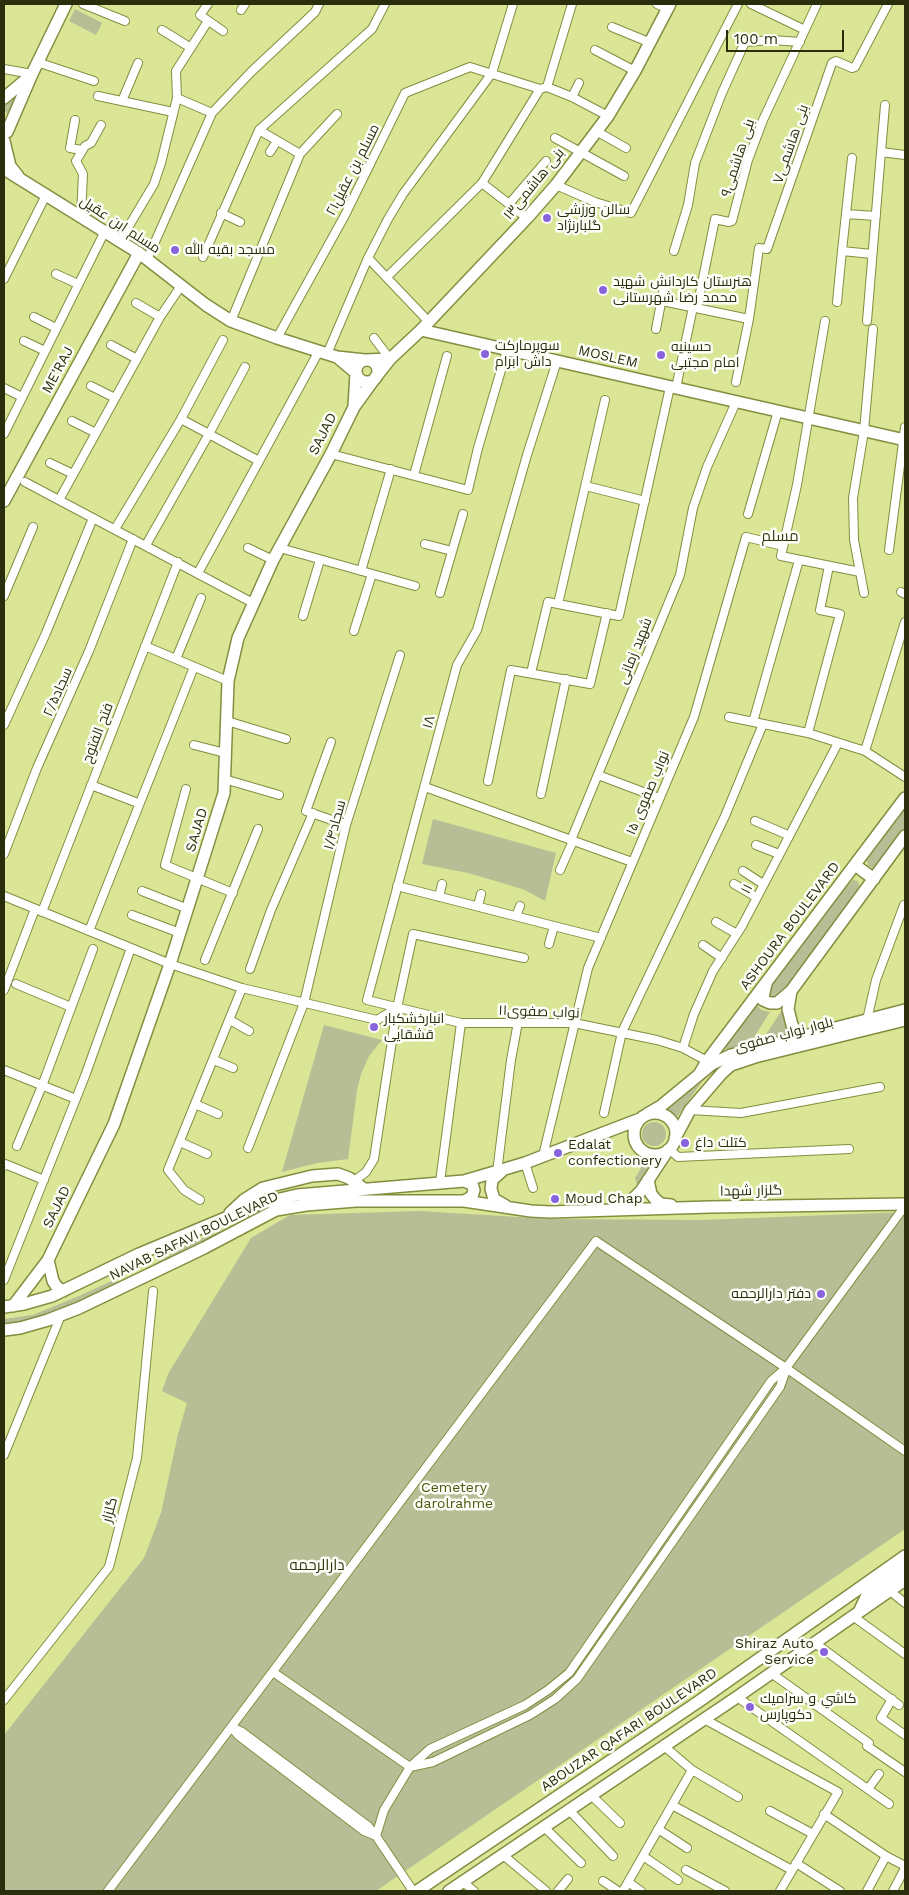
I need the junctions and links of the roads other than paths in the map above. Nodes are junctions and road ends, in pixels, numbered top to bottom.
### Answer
1 (66, 4) edge
2 (83, 4) edge
3 (208, 4) edge
4 (319, 4) edge
5 (385, 4) edge
6 (513, 4) edge
7 (572, 4) edge
8 (738, 4) edge
9 (751, 4) edge
10 (888, 4) edge
11 (665, 5) edge
12 (814, 5) edge
13 (208, 20) junction
14 (125, 21) dead end
15 (612, 27) dead end
16 (162, 30) dead end
17 (805, 30) junction
18 (223, 31) dead end
19 (800, 42) junction
20 (651, 43) junction
21 (191, 48) junction
22 (595, 50) dead end
23 (38, 62) junction
24 (138, 63) dead end
25 (4, 69) edge
26 (636, 72) junction
27 (492, 73) junction
28 (32, 74) junction
29 (94, 81) dead end
30 (579, 84) dead end
31 (544, 88) junction
32 (98, 96) dead end
33 (572, 97) junction
34 (4, 98) edge
35 (177, 98) junction
36 (122, 101) junction
37 (885, 105) dead end
38 (174, 112) junction
39 (212, 113) junction
40 (338, 114) dead end
41 (608, 116) junction
42 (4, 119) edge
43 (75, 120) dead end
44 (101, 125) dead end
45 (259, 130) junction
46 (596, 131) junction
47 (5, 138) edge
48 (555, 138) dead end
49 (277, 140) junction
50 (626, 148) dead end
51 (82, 150) junction
52 (580, 151) junction
53 (270, 152) dead end
54 (881, 152) junction
55 (300, 154) junction
56 (905, 155) edge
57 (852, 158) dead end
58 (546, 161) dead end
59 (4, 169) edge
60 (624, 176) dead end
61 (20, 180) junction
62 (482, 183) junction
63 (556, 185) junction
64 (46, 195) junction
65 (509, 204) junction
66 (221, 213) junction
67 (846, 214) junction
68 (81, 216) junction
69 (876, 216) junction
70 (528, 218) junction
71 (240, 222) dead end
72 (105, 231) junction
73 (120, 241) junction
74 (674, 251) dead end
75 (842, 251) junction
76 (872, 254) junction
77 (143, 256) junction
78 (203, 257) dead end
79 (368, 258) junction
80 (56, 274) dead end
81 (387, 277) junction
82 (4, 279) edge
83 (78, 284) junction
84 (181, 286) junction
85 (664, 287) dead end
86 (662, 301) junction
87 (836, 302) dead end
88 (136, 303) dead end
89 (695, 308) junction
90 (34, 317) dead end
91 (160, 317) junction
92 (749, 319) junction
93 (231, 321) junction
94 (825, 321) dead end
95 (867, 321) dead end
96 (425, 326) junction
97 (56, 328) junction
98 (656, 329) dead end
99 (873, 329) dead end
100 (276, 338) junction
101 (374, 338) dead end
102 (222, 340) dead end
103 (24, 341) dead end
104 (111, 345) dead end
105 (507, 350) junction
106 (45, 351) junction
107 (328, 354) junction
108 (447, 356) dead end
109 (390, 359) junction
110 (137, 360) junction
111 (366, 360) junction
112 (557, 361) junction
113 (245, 367) dead end
114 (356, 374) junction
115 (375, 378) junction
116 (736, 382) dead end
117 (91, 386) dead end
118 (4, 388) edge
119 (673, 388) junction
120 (22, 396) junction
121 (115, 398) junction
122 (605, 400) dead end
123 (736, 402) junction
124 (354, 407) junction
125 (778, 412) junction
126 (181, 419) junction
127 (810, 419) junction
128 (72, 421) dead end
129 (905, 427) edge
130 (864, 431) junction
131 (96, 433) junction
132 (4, 434) edge
133 (209, 434) junction
134 (905, 440) edge
135 (331, 454) junction
136 (259, 461) junction
137 (50, 463) dead end
138 (391, 469) junction
139 (73, 474) junction
140 (414, 475) junction
141 (25, 482) dead end
142 (586, 486) junction
143 (59, 500) junction
144 (4, 501) edge
145 (645, 501) junction
146 (463, 514) dead end
147 (748, 514) dead end
148 (93, 518) junction
149 (33, 527) dead end
150 (115, 529) junction
151 (133, 539) junction
152 (426, 544) dead end
153 (146, 546) junction
154 (783, 546) junction
155 (248, 548) dead end
156 (280, 548) junction
157 (889, 550) dead end
158 (452, 551) junction
159 (273, 560) junction
160 (320, 560) junction
161 (799, 560) junction
162 (178, 562) junction
163 (830, 566) junction
164 (361, 571) junction
165 (860, 572) junction
166 (198, 573) junction
167 (372, 574) junction
168 (415, 586) dead end
169 (440, 593) dead end
170 (864, 593) dead end
171 (4, 596) edge
172 (201, 598) dead end
173 (254, 602) junction
174 (558, 604) junction
175 (606, 613) junction
176 (303, 616) dead end
177 (905, 622) edge
178 (354, 631) dead end
179 (145, 646) junction
180 (400, 655) dead end
181 (176, 659) junction
182 (194, 667) junction
183 (531, 673) junction
184 (566, 680) junction
185 (228, 681) junction
186 (729, 717) dead end
187 (227, 721) junction
188 (753, 722) junction
189 (4, 724) edge
190 (763, 724) junction
191 (808, 733) junction
192 (286, 739) dead end
193 (330, 742) dead end
194 (838, 743) junction
195 (194, 745) dead end
196 (865, 751) junction
197 (225, 753) junction
198 (598, 775) junction
199 (905, 777) edge
200 (224, 779) junction
201 (488, 781) dead end
202 (91, 785) junction
203 (425, 787) junction
204 (186, 789) dead end
205 (541, 794) dead end
206 (279, 795) dead end
207 (659, 798) junction
208 (905, 798) edge
209 (138, 804) junction
210 (310, 812) junction
211 (755, 821) dead end
212 (346, 825) junction
213 (258, 829) dead end
214 (788, 835) junction
215 (905, 836) edge
216 (572, 841) junction
217 (756, 845) dead end
218 (4, 854) edge
219 (779, 854) junction
220 (632, 862) junction
221 (855, 865) junction
222 (560, 870) dead end
223 (743, 871) dead end
224 (197, 878) junction
225 (874, 879) junction
226 (442, 884) dead end
227 (734, 884) dead end
228 (763, 884) junction
229 (397, 886) junction
230 (142, 891) dead end
231 (233, 892) junction
232 (481, 894) dead end
233 (4, 896) edge
234 (439, 896) junction
235 (756, 897) junction
236 (478, 906) junction
237 (520, 906) dead end
238 (904, 906) dead end
239 (188, 909) junction
240 (38, 911) junction
241 (132, 915) dead end
242 (516, 916) junction
243 (716, 922) dead end
244 (554, 926) junction
245 (88, 931) junction
246 (180, 933) junction
247 (737, 934) junction
248 (600, 938) junction
249 (549, 944) dead end
250 (703, 945) dead end
251 (131, 948) junction
252 (93, 949) dead end
253 (524, 958) dead end
254 (722, 958) junction
255 (205, 960) dead end
256 (170, 964) junction
257 (250, 969) dead end
258 (769, 978) junction
259 (6, 980) edge
260 (16, 984) dead end
261 (242, 988) junction
262 (4, 990) edge
263 (790, 991) junction
264 (367, 1000) joint
265 (304, 1003) junction
266 (72, 1007) junction
267 (397, 1008) junction
268 (905, 1010) edge
269 (230, 1020) junction
270 (867, 1020) junction
271 (905, 1020) edge
272 (518, 1022) junction
273 (461, 1023) junction
274 (574, 1023) junction
275 (249, 1031) dead end
276 (622, 1032) junction
277 (801, 1036) junction
278 (682, 1048) junction
279 (214, 1060) junction
280 (707, 1061) junction
281 (233, 1068) dead end
282 (4, 1070) edge
283 (700, 1073) junction
284 (42, 1086) junction
285 (880, 1087) dead end
286 (76, 1099) junction
287 (195, 1104) junction
288 (690, 1110) junction
289 (604, 1113) dead end
290 (218, 1114) dead end
291 (644, 1117) junction
292 (675, 1138) junction
293 (180, 1142) junction
294 (17, 1146) dead end
295 (248, 1148) dead end
296 (849, 1148) dead end
297 (669, 1149) junction
298 (207, 1154) dead end
299 (543, 1156) junction
300 (525, 1163) junction
301 (4, 1165) edge
302 (501, 1170) junction
303 (44, 1180) junction
304 (648, 1180) junction
305 (354, 1181) junction
306 (464, 1181) junction
307 (440, 1182) junction
308 (533, 1188) dead end
309 (364, 1189) junction
310 (200, 1200) dead end
311 (464, 1201) junction
312 (905, 1205) edge
313 (710, 1207) junction
314 (530, 1211) junction
315 (597, 1212) junction
316 (223, 1219) junction
317 (48, 1260) junction
318 (120, 1264) junction
319 (4, 1280) edge
320 (130, 1284) junction
321 (63, 1291) junction
322 (153, 1291) dead end
323 (8, 1307) edge
324 (61, 1315) junction
325 (4, 1330) edge
326 (786, 1368) junction
327 (905, 1452) edge
328 (4, 1455) edge
329 (905, 1556) edge
330 (905, 1568) edge
331 (905, 1580) edge
332 (890, 1591) junction
333 (905, 1603) edge
334 (856, 1616) junction
335 (815, 1643) junction
336 (905, 1654) edge
337 (273, 1672) junction
338 (771, 1673) junction
339 (737, 1697) junction
340 (892, 1699) junction
341 (4, 1700) edge
342 (899, 1705) dead end
343 (704, 1719) junction
344 (231, 1727) junction
345 (905, 1735) edge
346 (664, 1746) junction
347 (410, 1768) junction
348 (692, 1770) junction
349 (905, 1772) edge
350 (878, 1774) dead end
351 (868, 1789) junction
352 (558, 1795) junction
353 (591, 1795) junction
354 (738, 1797) dead end
355 (889, 1804) dead end
356 (672, 1805) junction
357 (568, 1810) junction
358 (770, 1811) dead end
359 (824, 1814) junction
360 (620, 1823) dead end
361 (544, 1826) junction
362 (658, 1829) junction
363 (813, 1834) junction
364 (376, 1836) junction
365 (686, 1848) dead end
366 (503, 1855) junction
367 (613, 1856) dead end
368 (643, 1856) junction
369 (886, 1856) junction
370 (581, 1863) dead end
371 (794, 1866) junction
372 (905, 1867) edge
373 (686, 1870) dead end
374 (568, 1878) dead end
375 (678, 1880) dead end
376 (603, 1881) dead end
377 (463, 1882) junction
378 (628, 1882) junction
379 (108, 1891) edge
380 (413, 1891) edge
381 (417, 1891) edge
382 (449, 1891) edge
383 (474, 1891) edge
384 (546, 1891) edge
385 (558, 1891) edge
386 (618, 1891) edge
387 (622, 1891) edge
388 (641, 1891) edge
389 (725, 1891) edge
390 (780, 1891) edge
391 (840, 1891) edge
392 (867, 1891) edge
393 (894, 1891) edge

1 - 23 street
2 - 14 street
3 - 13 street
4 - 39 street
5 - 45 street
6 - 27 street
7 - 31 street
8 - 63 street
9 - 17 street
10 - 92 street, بنی هاشمی۷
11 - 20 street, بنی هاشمی۱۳
12 - 17 street, بنی هاشمی۹
13 - 18 street
13 - 21 street
15 - 20 street
16 - 21 street
17 - 19 street, بنی هاشمی۹
19 - 74 street
19 - 89 street, بنی هاشمی۹
20 - 26 street, بنی هاشمی۱۳
21 - 35 street
22 - 26 street
23 - 28 street
23 - 29 street
24 - 36 street
25 - 28 street
26 - 41 street, بنی هاشمی۱۳
27 - 31 street, مسلم بن عقیل۲۱
27 - 79 street
27 - 100 street, مسلم بن عقیل۲۱
28 - 34 street
28 - 47 street
30 - 33 street
31 - 33 street, مسلم بن عقیل۲۱
31 - 62 street
32 - 36 street
33 - 41 street, مسلم بن عقیل۲۱
35 - 38 street
35 - 39 street
36 - 38 street
37 - 54 street
38 - 73 street
39 - 77 street
40 - 55 street
41 - 46 street, بنی هاشمی۱۳
42 - 47 street
43 - 51 street
44 - 51 street
45 - 49 street
45 - 66 street
46 - 50 street
46 - 52 street, بنی هاشمی۱۳
47 - 61 street
48 - 52 street
49 - 53 street
49 - 55 street
51 - 68 street
52 - 60 street
52 - 63 street, بنی هاشمی۱۳
54 - 56 street
54 - 69 street
55 - 93 street
57 - 67 street
58 - 65 street
59 - 61 street, مسلم ابن عقیل
61 - 64 street, مسلم ابن عقیل
62 - 65 street
62 - 81 street
63 - 70 street, بنی هاشمی۱۳
64 - 68 street, مسلم ابن عقیل
64 - 82 street
65 - 70 street
66 - 71 street
66 - 78 street
67 - 69 street
67 - 75 street
68 - 72 street, مسلم ابن عقیل
69 - 76 street
70 - 96 street, بنی هاشمی۱۳
72 - 73 street, مسلم ابن عقیل
72 - 83 street
73 - 77 street, مسلم ابن عقیل
75 - 76 street
75 - 87 street
76 - 95 street
77 - 84 street, مسلم ابن عقیل
77 - 144 street, ME'RAJ
79 - 81 street
79 - 107 street
80 - 83 street
81 - 96 street
83 - 97 street
84 - 91 street
84 - 93 street, مسلم ابن عقیل
85 - 86 street
86 - 89 street
86 - 98 street
88 - 91 street
89 - 92 street
89 - 119 street
90 - 97 street
91 - 110 street
92 - 116 street
93 - 100 street, مسلم ابن عقیل
94 - 127 street
96 - 105 street, MOSLEM
96 - 109 street, بنی هاشمی۱۳
97 - 106 street
99 - 130 street
100 - 107 street, مسلم ابن عقیل
101 - 109 street
102 - 126 street
103 - 106 street
104 - 110 street
105 - 112 street, MOSLEM
105 - 140 street
106 - 120 street
107 - 111 street, مسلم ابن عقیل
107 - 114 street
107 - 136 street
108 - 140 street
109 - 111 street, مسلم ابن عقیل
109 - 115 street, بنی هاشمی۱۳
110 - 121 street
111 - 114 street
111 - 115 street
112 - 119 street, MOSLEM
112 - 203 street, ۱۸
113 - 133 street
114 - 115 street
114 - 124 street
115 - 124 street, بنی هاشمی۱۳
117 - 121 street
118 - 120 street
119 - 123 street, MOSLEM
119 - 145 street
120 - 132 street
121 - 131 street
122 - 142 street
123 - 125 street, MOSLEM
123 - 198 street, شهید زمانی
124 - 135 street, SAJAD
125 - 127 street, MOSLEM
125 - 147 street
126 - 133 street
126 - 150 street
127 - 130 street, MOSLEM
127 - 154 street
128 - 131 street
129 - 134 street
130 - 134 street, MOSLEM
130 - 165 street
131 - 139 street
133 - 136 street
133 - 153 street
134 - 157 street
135 - 138 street
135 - 156 street, SAJAD
136 - 166 street
137 - 139 street
138 - 140 street
138 - 164 street
139 - 143 street
141 - 143 street
142 - 145 street
142 - 174 street
143 - 148 street
145 - 175 street
146 - 158 street
148 - 150 street
148 - 189 street
149 - 171 street
150 - 151 street
151 - 153 street
151 - 218 street, ۲/۵سجاد
152 - 158 street
153 - 162 street
154 - 161 street
154 - 207 street, نواب صفوی ۱۵
155 - 159 street
156 - 159 street, SAJAD
156 - 160 street
158 - 169 street
159 - 173 street, SAJAD
160 - 164 street
160 - 176 street
161 - 163 street
161 - 188 street
162 - 166 street
162 - 179 street, فتح الفتوح
163 - 165 street
163 - 191 street
164 - 167 street
165 - 170 street
166 - 173 street
167 - 168 street
167 - 178 street
172 - 181 street
173 - 185 street, SAJAD
174 - 175 street
174 - 183 street
175 - 184 street
177 - 196 street
179 - 181 street
179 - 202 street, فتح الفتوح
180 - 212 street, ۱/۴سجاد
181 - 182 street
182 - 185 street
182 - 209 street
183 - 184 street
183 - 201 street
184 - 205 street
185 - 187 street, SAJAD
186 - 188 street
187 - 192 street
187 - 197 street, SAJAD
188 - 190 street
190 - 191 street
190 - 276 street
191 - 194 street
193 - 210 street
194 - 196 street
194 - 214 street, ۱۱
195 - 197 street
196 - 199 street
197 - 200 street, SAJAD
198 - 207 street
198 - 216 street, شهید زمانی
200 - 206 street
200 - 224 street, SAJAD
202 - 209 street
202 - 240 street, فتح الفتوح
203 - 216 street
203 - 229 street, ۱۸
204 - 224 street
207 - 220 street, نواب صفوی ۱۵
208 - 221 street, ASHOURA BOULEVARD
209 - 245 street
210 - 212 street
210 - 257 street
211 - 214 street
212 - 265 street, ۱/۴سجاد
213 - 231 street
214 - 219 street, ۱۱
215 - 225 street
216 - 220 street
216 - 222 street, شهید زمانی
217 - 219 street
219 - 228 street, ۱۱
220 - 248 street, نواب صفوی ۱۵
221 - 225 street
221 - 258 street, ASHOURA BOULEVARD
223 - 228 street
224 - 231 street
224 - 239 street, SAJAD
225 - 263 street
226 - 234 street
227 - 235 street
228 - 235 street, ۱۱
229 - 234 street
229 - 264 street, ۱۸
230 - 239 street
231 - 255 street
232 - 236 street
233 - 240 street
234 - 236 street
235 - 247 street, ۱۱
236 - 242 street
237 - 242 street
238 - 270 street
239 - 246 street, SAJAD
240 - 245 street
240 - 259 street, فتح الفتوح
241 - 246 street
242 - 244 street
243 - 247 street
244 - 248 street
244 - 249 street
245 - 251 street
246 - 256 street, SAJAD
247 - 254 street, ۱۱
248 - 274 street, نواب صفوی ۱۵
250 - 254 street
251 - 256 street
251 - 286 street
252 - 266 street
253 - 267 street
254 - 278 street, ۱۱
256 - 261 street
256 - 317 street, SAJAD
258 - 263 street
258 - 280 street, ASHOURA BOULEVARD
259 - 262 street, فتح الفتوح
260 - 266 street
261 - 265 street
261 - 269 street
263 - 277 street
264 - 267 street, ۱۱نواب صفوی
265 - 267 street
265 - 295 street, ۱/۴سجاد
266 - 284 street
267 - 273 street, ۱۱نواب صفوی
267 - 305 street
268 - 270 street
269 - 275 street
269 - 279 street
270 - 277 street
271 - 288 street, بلوار نواب صفوی
272 - 273 street, ۱۱نواب صفوی
272 - 274 street, ۱۱نواب صفوی
272 - 302 street
273 - 307 street
274 - 276 street, ۱۱نواب صفوی
274 - 299 street, نواب صفوی ۱۵
276 - 278 street, ۱۱نواب صفوی
276 - 289 street
277 - 283 street
278 - 280 street, ۱۱نواب صفوی
279 - 281 street
279 - 287 street
280 - 283 street, ASHOURA BOULEVARD
282 - 284 street
283 - 291 street
284 - 286 street
284 - 294 street
285 - 288 street
286 - 303 street
287 - 290 street
287 - 293 street
288 - 292 street, بلوار نواب صفوی
291 - 292 street
291 - 297 street
291 - 299 street, NAVAB SAFAVI BOULEVARD
292 - 297 street
293 - 298 street
293 - 310 street
296 - 297 street
297 - 304 street
299 - 300 street, NAVAB SAFAVI BOULEVARD
300 - 302 street, NAVAB SAFAVI BOULEVARD
300 - 308 street
301 - 303 street
302 - 306 street, NAVAB SAFAVI BOULEVARD
302 - 314 street
303 - 319 street
304 - 313 street
304 - 315 street
305 - 309 street
305 - 316 street
306 - 307 street, NAVAB SAFAVI BOULEVARD
306 - 311 street
307 - 309 street, NAVAB SAFAVI BOULEVARD
309 - 316 street, NAVAB SAFAVI BOULEVARD
311 - 314 street
311 - 320 street, NAVAB SAFAVI BOULEVARD
312 - 313 street, گلزار شهدا
312 - 326 street
313 - 315 street, گلزار شهدا
314 - 315 street
316 - 318 street, NAVAB SAFAVI BOULEVARD
317 - 321 street
317 - 323 street, SAJAD
318 - 320 street
318 - 321 street, NAVAB SAFAVI BOULEVARD
320 - 324 street, NAVAB SAFAVI BOULEVARD
321 - 323 street, NAVAB SAFAVI BOULEVARD
322 - 341 street, گلزار
324 - 325 street, NAVAB SAFAVI BOULEVARD
324 - 328 street
326 - 327 street
326 - 337 street
326 - 347 street
326 - 347 street
329 - 352 street, ABOUZAR QAFARI BOULEVARD
330 - 334 street
331 - 332 street
332 - 333 street
332 - 334 street
334 - 335 street
334 - 336 street
335 - 338 street
335 - 340 street
337 - 344 street
337 - 347 street
338 - 339 street
338 - 349 street
339 - 343 street
339 - 351 street
340 - 342 street
340 - 345 street
343 - 346 street
343 - 359 street
344 - 364 street
344 - 379 street
346 - 348 street
346 - 353 street
347 - 364 street
348 - 354 street
348 - 356 street
350 - 351 street
351 - 355 street
352 - 357 street
352 - 381 street, ABOUZAR QAFARI BOULEVARD
353 - 357 street
353 - 360 street
356 - 362 street
356 - 371 street
357 - 361 street
357 - 367 street
358 - 363 street
359 - 363 street
359 - 369 street
361 - 366 street
361 - 370 street
362 - 365 street
362 - 368 street
363 - 371 street
364 - 380 street
366 - 377 street
366 - 384 street
368 - 375 street
368 - 378 street
369 - 372 street
369 - 392 street
371 - 390 street
371 - 391 street
372 - 393 street
373 - 389 street
374 - 385 street
376 - 386 street
377 - 382 street
377 - 383 street
378 - 387 street
378 - 388 street

